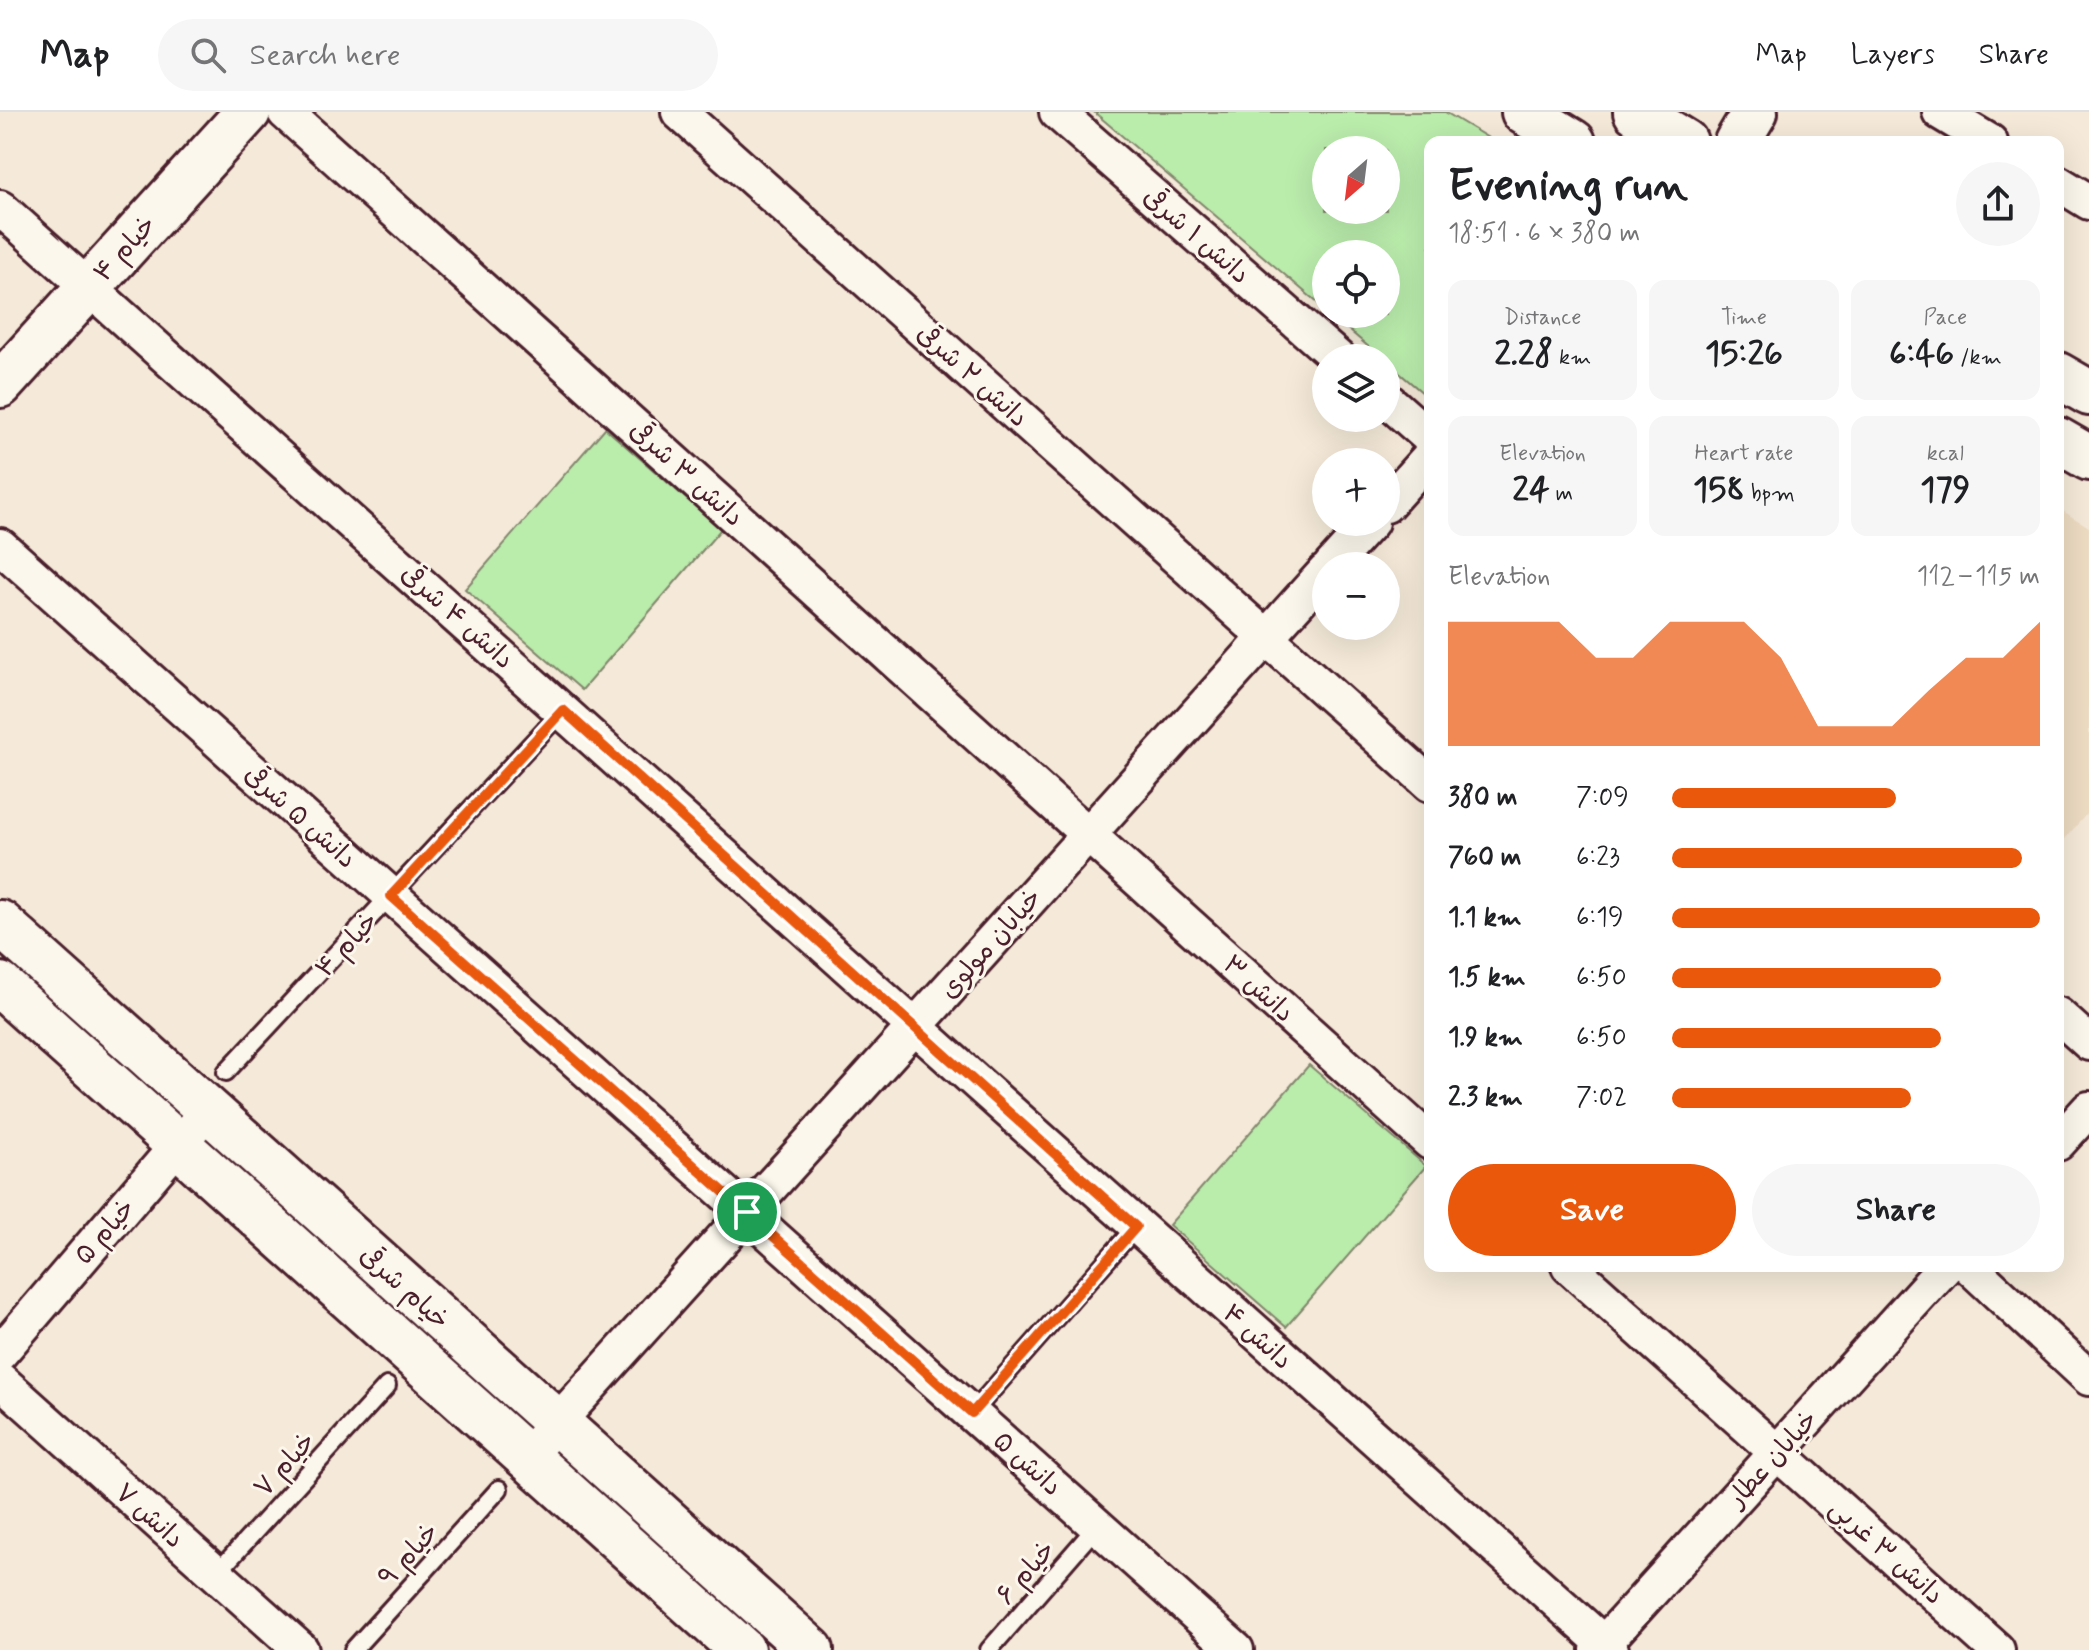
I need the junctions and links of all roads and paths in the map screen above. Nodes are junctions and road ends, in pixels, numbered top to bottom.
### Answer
1 (248, 112) edge
2 (285, 112) edge
3 (679, 112) edge
4 (1057, 112) edge
5 (1524, 112) edge
6 (1636, 112) edge
7 (1755, 112) edge
8 (1940, 112) edge
9 (1563, 136) edge
10 (1675, 136) edge
11 (1741, 136) edge
12 (1980, 136) edge
13 (2064, 187) edge
14 (2089, 202) edge
15 (0, 208) edge
16 (90, 286) junction
17 (1322, 344) edge
18 (2064, 378) edge
19 (0, 385) edge
20 (2089, 393) edge
21 (1400, 411) edge
22 (1424, 433) edge
23 (2064, 443) edge
24 (2089, 458) edge
25 (1424, 463) edge
26 (1400, 489) edge
27 (1358, 536) edge
28 (0, 546) edge
29 (1344, 552) edge
30 (1312, 586) edge
31 (1266, 637) junction
32 (563, 710) junction
33 (1424, 779) edge
34 (1088, 835) junction
35 (391, 896) junction
36 (0, 923) edge
37 (0, 985) edge
38 (2064, 1020) edge
39 (915, 1026) junction
40 (2089, 1043) edge
41 (217, 1091) junction
42 (2089, 1109) edge
43 (2064, 1136) edge
44 (1424, 1137) edge
45 (178, 1144) junction
46 (747, 1212) junction
47 (1136, 1227) junction
48 (1576, 1272) edge
49 (1941, 1272) edge
50 (1975, 1272) edge
51 (0, 1353) edge
52 (2089, 1378) edge
53 (0, 1380) edge
54 (387, 1386) dead end
55 (972, 1413) junction
56 (557, 1422) junction
57 (1777, 1453) junction
58 (526, 1457) junction
59 (499, 1489) dead end
60 (1097, 1526) junction
61 (216, 1574) junction
62 (265, 1639) edge
63 (1219, 1644) edge
64 (1604, 1648) edge
65 (301, 1650) edge
66 (353, 1650) edge
67 (742, 1650) edge
68 (811, 1650) edge
69 (989, 1650) edge
70 (1997, 1650) edge

1 - 16 street, خیام ۴
2 - 34 street, دانش ۳ شرقی
3 - 31 street, دانش ۲ شرقی
4 - 17 street, دانش ۱ شرقی
5 - 9 street
6 - 10 street
7 - 11 street
8 - 12 street
13 - 14 street
15 - 16 street, دانش ۴ شرقی
16 - 19 street, خیام ۴
16 - 32 street, دانش ۴ شرقی
18 - 20 street
21 - 22 street
23 - 24 street
25 - 26 street
27 - 29 street
28 - 35 street, دانش ۵ شرقی
30 - 31 street, خیابان مولوی
31 - 33 street, دانش ۲ شرقی
31 - 34 street, خیابان مولوی
32 - 35 lane, خیام ۴
32 - 39 street, دانش ۴ شرقی
34 - 39 street, خیابان مولوی
34 - 44 street, دانش ۳
35 - 41 lane, خیام ۴
35 - 46 street, دانش ۵ شرقی
36 - 41 street, خیام شرقی
37 - 45 street, خیام شرقی
38 - 40 street
39 - 46 street, خیابان مولوی
39 - 47 street, دانش ۴
41 - 45 street, خیام ۵
41 - 56 street, خیام شرقی
42 - 43 street
45 - 51 street, خیام ۵
45 - 58 street, خیام شرقی
46 - 55 street, دانش ۵
46 - 56 street, خیابان مولوی
47 - 55 lane
47 - 64 street, دانش ۴
48 - 57 street
49 - 57 street, خیابان عطار
50 - 52 street
53 - 61 street, دانش ۷
54 - 61 lane, خیام ۷
55 - 60 street, دانش ۵
56 - 58 street, خیابان مولوی
56 - 68 street, خیام شرقی
57 - 64 street, خیابان عطار
57 - 70 street, دانش ۳ غربی
58 - 67 street, خیام شرقی
59 - 66 lane, خیام ۹
60 - 63 street, دانش ۵
60 - 69 lane, خیام ۶
61 - 62 street, دانش ۷
62 - 65 street, دانش ۷

